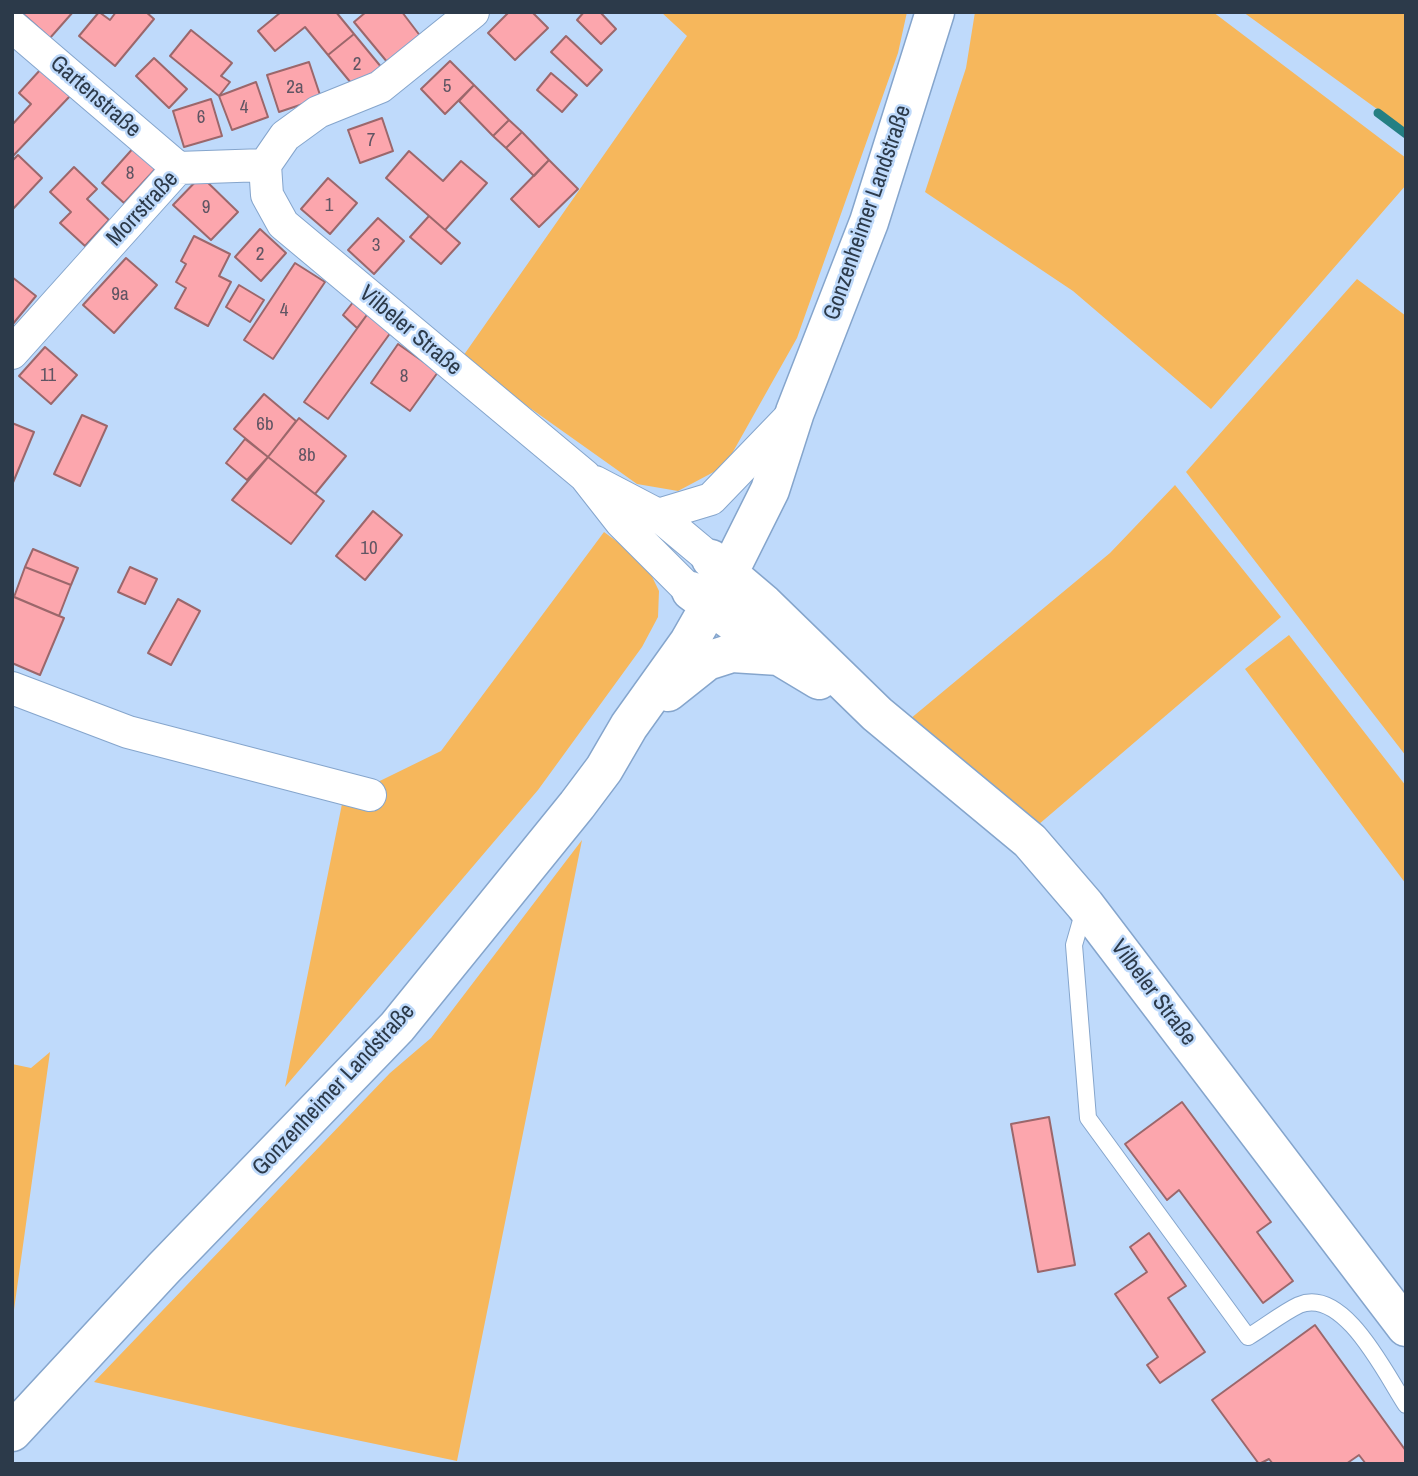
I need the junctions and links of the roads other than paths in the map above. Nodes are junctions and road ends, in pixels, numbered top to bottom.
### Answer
1 (473, 12) edge
2 (934, 12) edge
3 (12, 26) edge
4 (265, 165) junction
5 (178, 168) junction
6 (12, 353) edge
7 (795, 412) junction
8 (585, 476) junction
9 (658, 515) junction
10 (718, 564) junction
11 (700, 598) junction
12 (779, 656) junction
13 (12, 688) edge
14 (860, 698) junction
15 (629, 726) junction
16 (370, 794) dead end
17 (1085, 905) junction
18 (1406, 1327) edge
19 (1406, 1405) edge
20 (12, 1432) edge

1 - 4 street
2 - 7 street, Gonzenheimer Landstraße
3 - 5 street, Gartenstraße
4 - 5 street, Morrstraße
4 - 8 street, Vilbeler Straße
5 - 6 street, Morrstraße
7 - 9 street
7 - 10 street, Gonzenheimer Landstraße
8 - 9 street, Vilbeler Straße
8 - 11 street, Vilbeler Straße
9 - 10 street, Vilbeler Straße
10 - 11 street, Gonzenheimer Landstraße
10 - 14 street, Vilbeler Straße
11 - 12 street, Vilbeler Straße
11 - 15 street, Gonzenheimer Landstraße
12 - 14 street, Vilbeler Straße
12 - 15 street
13 - 16 street
14 - 17 street, Vilbeler Straße
15 - 20 street, Gonzenheimer Landstraße
17 - 18 street, Vilbeler Straße
17 - 19 lane

